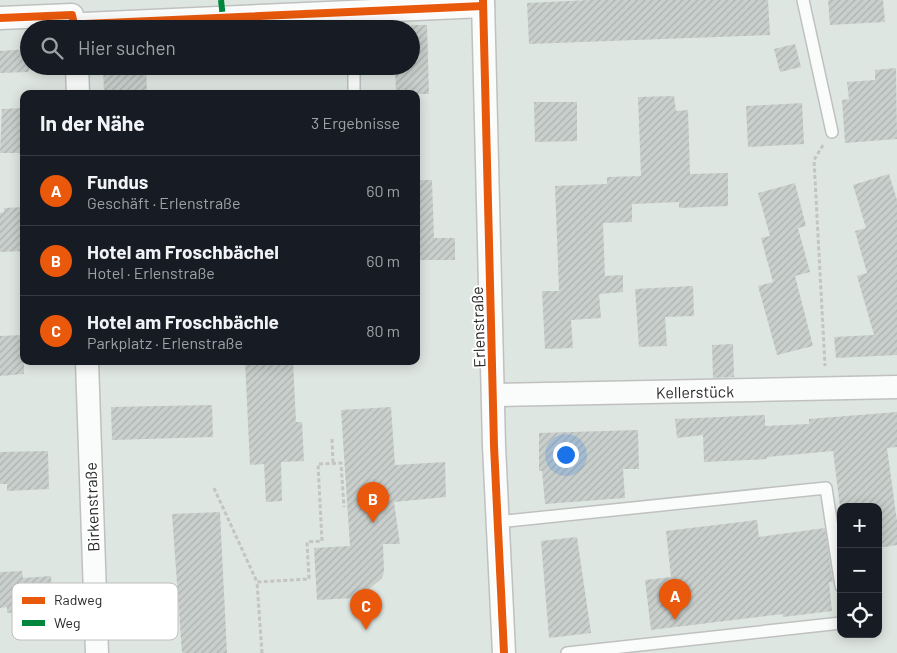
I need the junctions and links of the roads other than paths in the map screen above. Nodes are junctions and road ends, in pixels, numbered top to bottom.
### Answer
1 (803, 0) edge
2 (483, 3) edge
3 (73, 17) edge
4 (0, 18) edge
5 (353, 20) edge
6 (77, 75) edge
7 (354, 75) edge
8 (78, 90) edge
9 (354, 90) edge
10 (832, 132) road end
11 (87, 365) edge
12 (897, 387) edge
13 (494, 395) junction
14 (497, 522) junction
15 (837, 560) edge
16 (95, 583) edge
17 (837, 623) edge
18 (97, 640) edge
19 (97, 653) edge
20 (504, 653) edge
21 (567, 653) edge

1 - 10 lane
2 - 5 street
2 - 13 street, Erlenstraße
3 - 4 street
3 - 5 street
6 - 8 street
7 - 9 lane
11 - 16 street, Birkenstraße
12 - 13 street, Kellerstück
13 - 14 street, Erlenstraße
14 - 15 lane
14 - 20 street, Erlenstraße
17 - 21 lane
18 - 19 street, Birkenstraße

